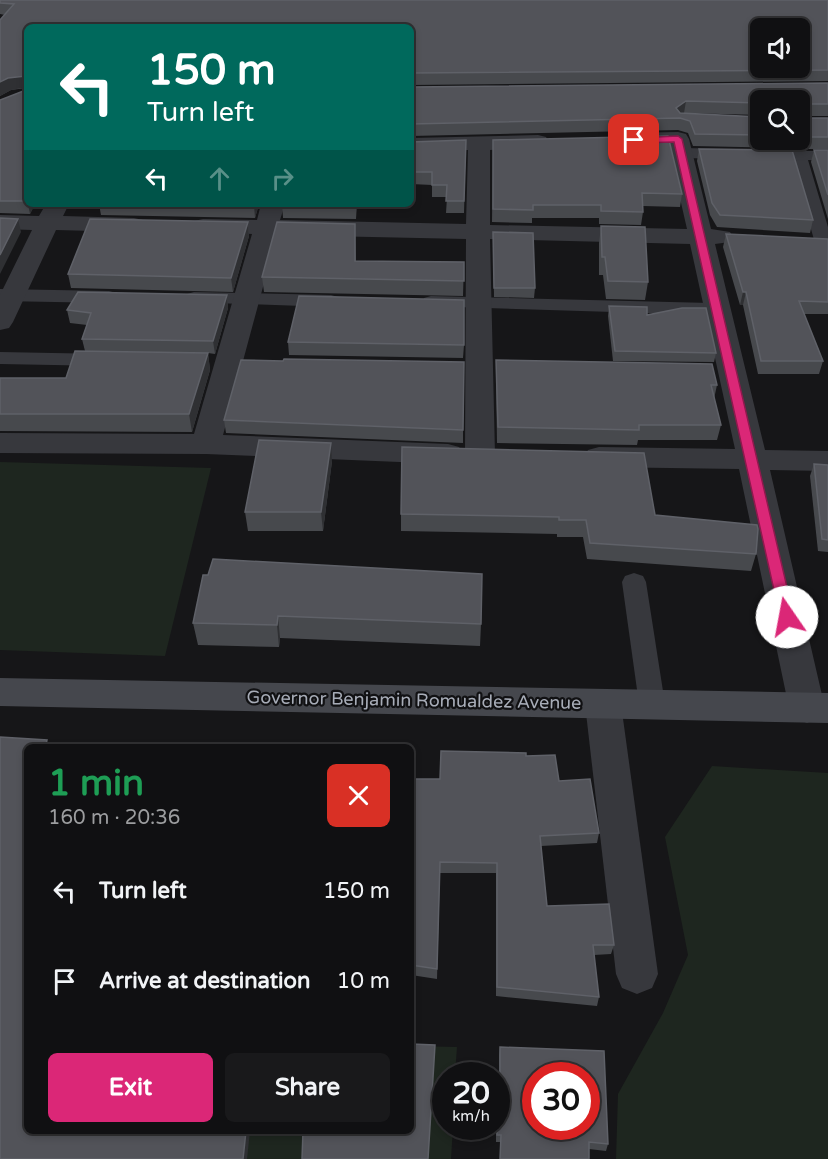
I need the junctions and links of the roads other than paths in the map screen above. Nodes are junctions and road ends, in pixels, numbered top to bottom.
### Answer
1 (681, 138) junction
2 (608, 141) edge
3 (561, 142) edge
4 (479, 144) junction
5 (750, 144) edge
6 (414, 145) edge
7 (797, 150) edge
8 (805, 150) edge
9 (828, 156) edge
10 (52, 214) edge
11 (270, 216) edge
12 (0, 222) edge
13 (478, 232) junction
14 (702, 236) junction
15 (746, 239) edge
16 (818, 243) edge
17 (6, 296) edge
18 (129, 297) edge
19 (177, 298) edge
20 (248, 299) junction
21 (352, 301) edge
22 (409, 302) edge
23 (478, 303) junction
24 (716, 310) junction
25 (0, 322) edge
26 (0, 358) edge
27 (127, 360) edge
28 (0, 443) edge
29 (206, 444) junction
30 (575, 456) edge
31 (752, 458) junction
32 (828, 461) edge
33 (634, 582) dead end
34 (0, 692) edge
35 (603, 704) junction
36 (652, 704) junction
37 (817, 708) edge
38 (637, 974) dead end

1 - 2 street
1 - 5 lane
1 - 14 street
3 - 4 street
4 - 6 street
4 - 13 street
7 - 16 lane
8 - 9 lane
10 - 11 street
10 - 12 street
10 - 17 street
11 - 13 street
11 - 20 street
13 - 14 street
13 - 23 street
14 - 15 street
14 - 24 street
17 - 18 lane
17 - 25 street
19 - 20 lane
20 - 21 lane
20 - 29 street
22 - 23 lane
23 - 24 lane
23 - 29 street
24 - 31 street
26 - 27 lane
28 - 29 street
30 - 31 street
31 - 32 street
31 - 37 street
33 - 36 lane
34 - 35 main road, Governor Benjamin Romualdez Avenue
35 - 36 main road, Governor Benjamin Romualdez Avenue
35 - 38 street
36 - 37 main road, Governor Benjamin Romualdez Avenue

